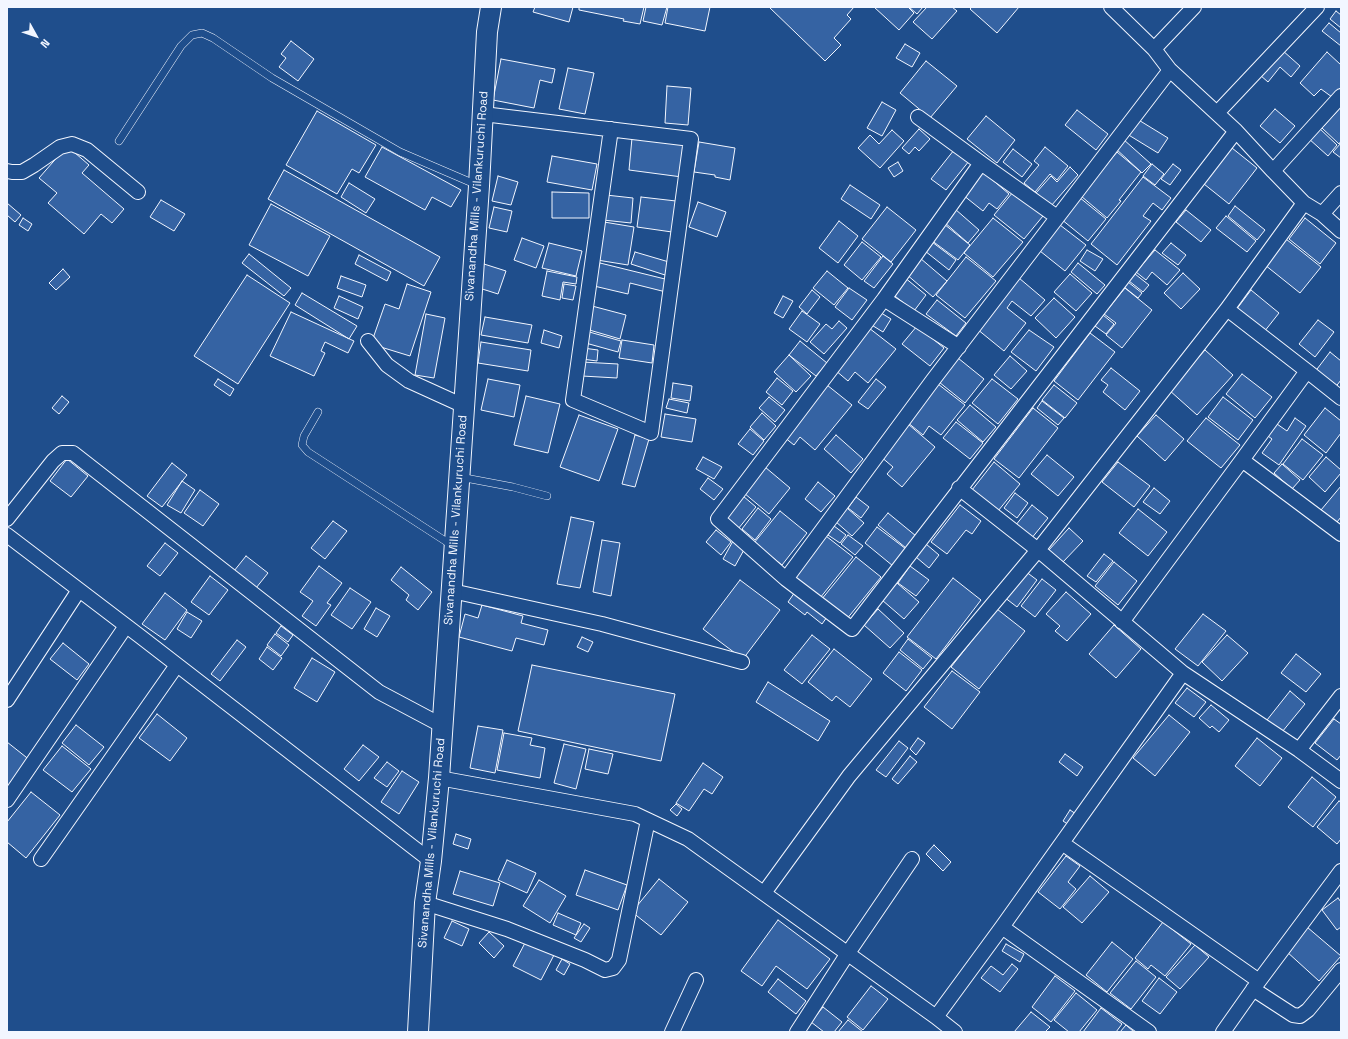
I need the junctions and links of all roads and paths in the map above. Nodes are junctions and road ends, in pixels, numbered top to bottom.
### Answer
1 (1111, 7) edge
2 (1194, 7) edge
3 (1317, 7) edge
4 (489, 8) edge
5 (1154, 49) junction
6 (1170, 70) junction
7 (1341, 96) edge
8 (1217, 113) junction
9 (483, 114) junction
10 (918, 117) dead end
11 (611, 129) junction
12 (1236, 131) junction
13 (119, 141) dead end
14 (981, 163) junction
15 (7, 171) edge
16 (1273, 171) junction
17 (479, 186) junction
18 (138, 192) dead end
19 (1341, 193) edge
20 (1304, 203) junction
21 (1322, 214) junction
22 (1057, 217) junction
23 (1341, 231) edge
24 (884, 299) junction
25 (1227, 309) junction
26 (368, 341) dead end
27 (959, 347) junction
28 (1307, 371) junction
29 (1341, 398) edge
30 (464, 406) junction
31 (318, 412) dead end
32 (1242, 460) junction
33 (459, 477) junction
34 (959, 488) junction
35 (547, 496) dead end
36 (7, 519) edge
37 (1341, 534) edge
38 (7, 535) edge
39 (455, 547) junction
40 (1038, 550) junction
41 (786, 579) junction
42 (79, 590) junction
43 (452, 592) junction
44 (1122, 622) junction
45 (126, 626) junction
46 (742, 662) dead end
47 (177, 665) junction
48 (1183, 672) junction
49 (1341, 696) edge
50 (7, 700) edge
51 (443, 726) junction
52 (1299, 750) junction
53 (439, 778) junction
54 (1341, 782) edge
55 (7, 800) edge
56 (648, 820) junction
57 (1062, 843) junction
58 (40, 859) dead end
59 (912, 859) dead end
60 (431, 862) junction
61 (1341, 871) edge
62 (764, 893) junction
63 (424, 903) junction
64 (1002, 927) junction
65 (848, 953) junction
66 (1341, 970) edge
67 (696, 980) dead end
68 (1256, 985) junction
69 (936, 1017) junction
70 (418, 1032) edge
71 (672, 1032) edge
72 (797, 1032) edge
73 (955, 1032) edge
74 (1149, 1032) edge
75 (1223, 1032) edge

1 - 5 street
2 - 5 street
3 - 8 street
4 - 9 main road, Sivanandha Mills - Vilankuruchi Road
5 - 6 street
6 - 8 street
6 - 22 street
7 - 16 street
8 - 12 street
9 - 11 street
9 - 17 main road, Sivanandha Mills - Vilankuruchi Road
10 - 14 street
11 - 11 street
12 - 16 street
12 - 34 street
13 - 17 lane
14 - 22 street
14 - 24 street
15 - 18 street
16 - 20 street
17 - 30 main road, Sivanandha Mills - Vilankuruchi Road
19 - 21 street
20 - 21 street
20 - 25 street
21 - 23 street
22 - 27 street
24 - 27 street
24 - 41 street
25 - 28 street
25 - 40 street
26 - 30 street
27 - 41 street
28 - 29 street
28 - 32 street
30 - 33 main road, Sivanandha Mills - Vilankuruchi Road
31 - 39 lane
32 - 37 street
32 - 44 street
33 - 35 lane
33 - 39 main road, Sivanandha Mills - Vilankuruchi Road
34 - 40 street
34 - 41 street
36 - 51 street
38 - 42 street
39 - 43 main road, Sivanandha Mills - Vilankuruchi Road
40 - 44 street
40 - 62 street
42 - 45 street
42 - 50 street
43 - 46 street
43 - 51 main road, Sivanandha Mills - Vilankuruchi Road
44 - 48 street
45 - 47 street
45 - 55 street
47 - 58 street
47 - 60 street
48 - 52 street
48 - 57 street
49 - 52 street
51 - 53 main road, Sivanandha Mills - Vilankuruchi Road
52 - 54 street
53 - 56 street
53 - 60 main road, Sivanandha Mills - Vilankuruchi Road
56 - 62 street
56 - 63 street
57 - 64 street
57 - 68 street
59 - 65 street
60 - 63 main road, Sivanandha Mills - Vilankuruchi Road
61 - 68 street
62 - 65 street
63 - 70 main road, Sivanandha Mills - Vilankuruchi Road
64 - 69 street
64 - 74 street
65 - 69 street
65 - 72 street
66 - 68 street
67 - 71 street
68 - 75 street
69 - 73 street

